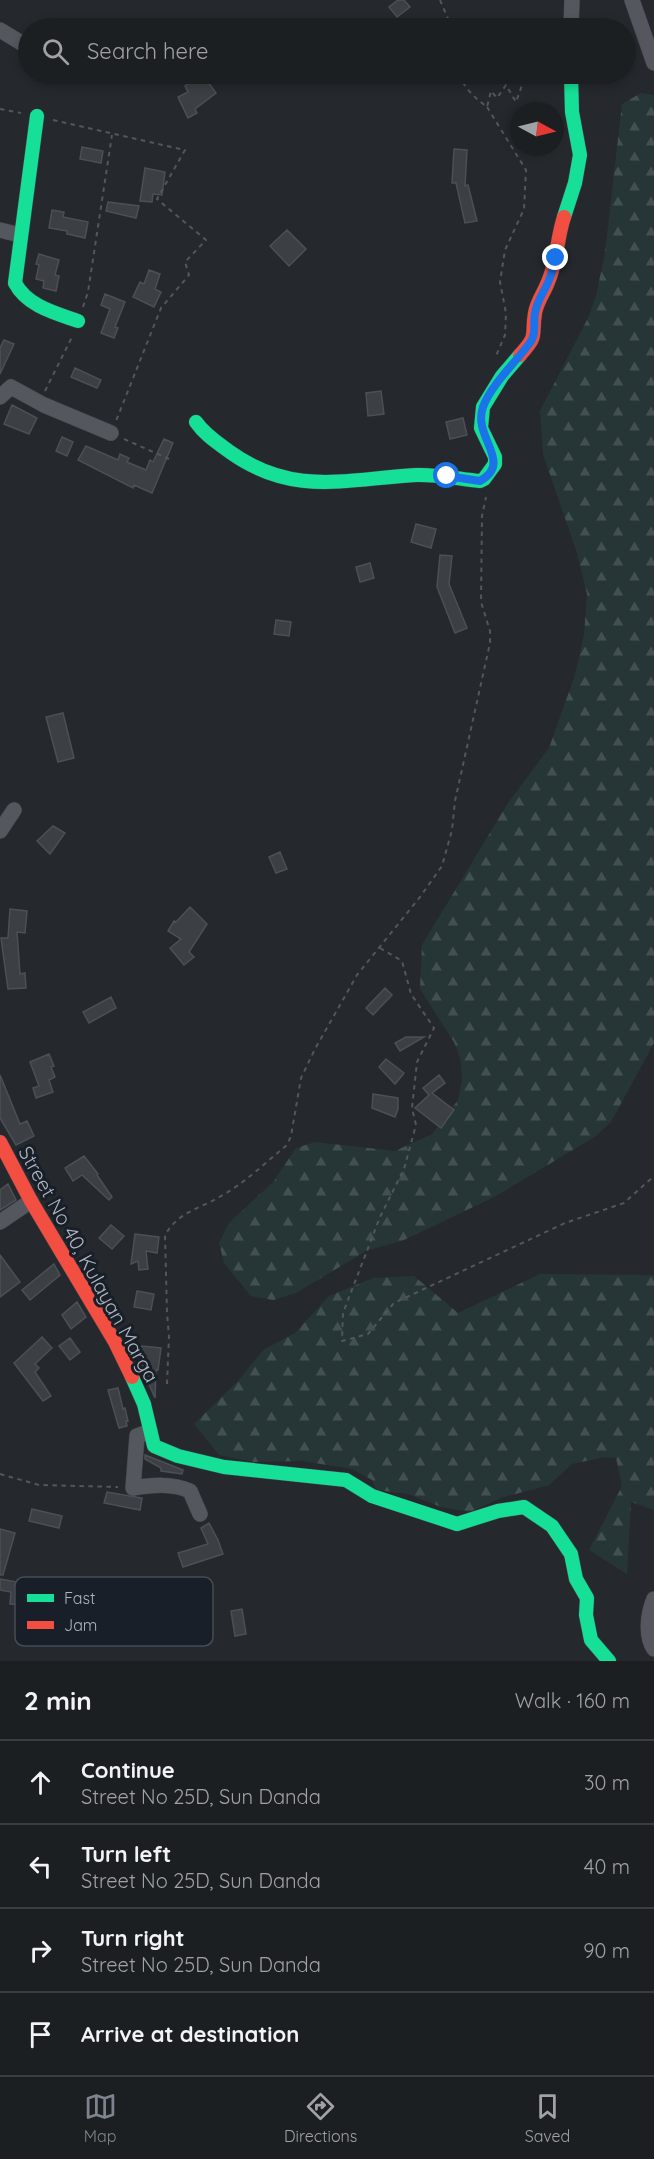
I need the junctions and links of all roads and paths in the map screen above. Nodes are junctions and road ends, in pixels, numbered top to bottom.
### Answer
1 (440, 0) edge
2 (572, 0) edge
3 (632, 0) edge
4 (448, 18) edge
5 (571, 18) edge
6 (0, 30) edge
7 (18, 41) edge
8 (654, 63) edge
9 (463, 84) edge
10 (522, 84) edge
11 (571, 84) edge
12 (487, 107) junction
13 (0, 109) edge
14 (37, 116) junction
15 (112, 135) junction
16 (0, 230) edge
17 (20, 235) junction
18 (78, 321) junction
19 (502, 376) junction
20 (0, 397) edge
21 (39, 402) junction
22 (196, 422) dead end
23 (111, 433) junction
24 (169, 459) dead end
25 (486, 497) dead end
26 (14, 810) dead end
27 (0, 831) edge
28 (378, 947) junction
29 (0, 1142) edge
30 (654, 1176) edge
31 (31, 1201) junction
32 (0, 1222) edge
33 (167, 1384) dead end
34 (150, 1431) junction
35 (0, 1474) edge
36 (133, 1488) junction
37 (201, 1514) dead end
38 (654, 1599) edge
39 (654, 1649) edge
40 (609, 1661) edge

1 - 4 path
2 - 5 street
3 - 8 street
6 - 7 street
9 - 12 path
10 - 12 path
11 - 19 street
12 - 19 path
13 - 14 path
14 - 15 path
14 - 17 street
15 - 18 path
15 - 23 path
16 - 17 street
17 - 18 street
18 - 21 path
19 - 22 street
20 - 21 street
21 - 23 street
23 - 24 path
25 - 28 path
26 - 27 street
28 - 30 path
28 - 33 path
29 - 31 street, Street No 40, Kulayan Marga
31 - 32 street
31 - 34 street, Street No 40, Kulayan Marga
34 - 36 street
34 - 40 street
35 - 36 path
36 - 37 street
38 - 39 street

